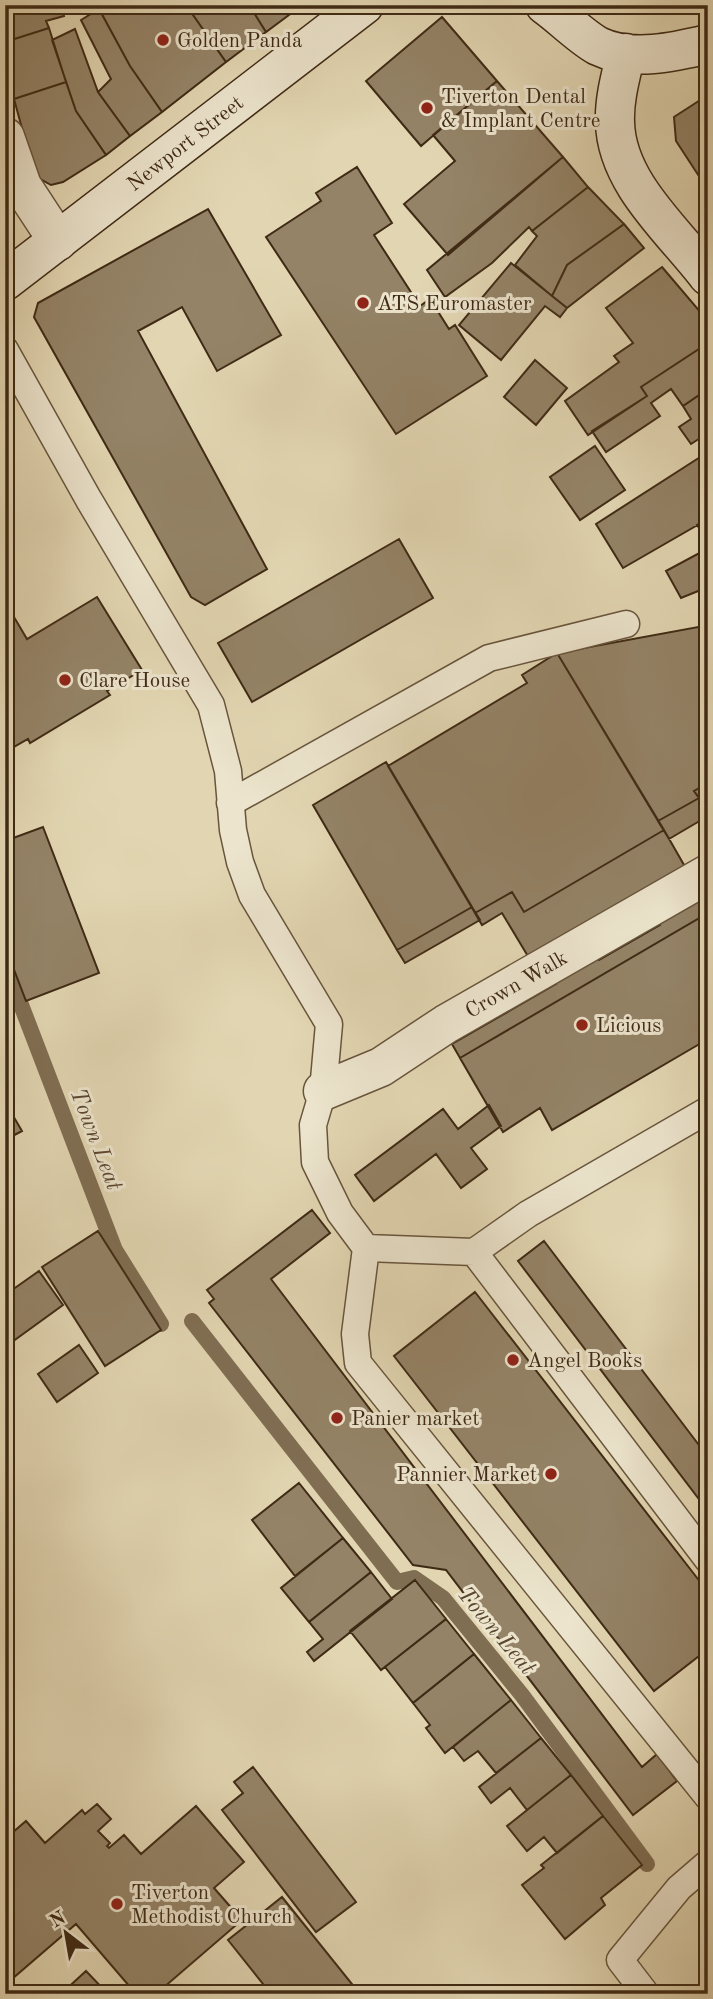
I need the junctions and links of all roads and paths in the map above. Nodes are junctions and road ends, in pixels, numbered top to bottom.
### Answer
1 (364, 5) edge
2 (545, 5) edge
3 (708, 44) edge
4 (626, 53) junction
5 (5, 137) edge
6 (58, 241) junction
7 (8, 269) edge
8 (708, 276) edge
9 (5, 350) edge
10 (626, 624) dead end
11 (230, 803) junction
12 (708, 874) edge
13 (323, 1091) junction
14 (708, 1110) edge
15 (366, 1248) junction
16 (474, 1252) junction
17 (708, 1560) edge
18 (708, 1797) edge
19 (708, 1863) edge
20 (646, 1994) edge

1 - 6 street, Newport Street
2 - 4 street
3 - 4 street
4 - 8 street
5 - 6 street
6 - 7 street, Newport Street
9 - 11 lane
10 - 11 lane
11 - 13 lane
12 - 13 street, Crown Walk
13 - 15 lane
14 - 16 lane
15 - 16 lane
15 - 18 lane
16 - 17 lane
19 - 20 lane

